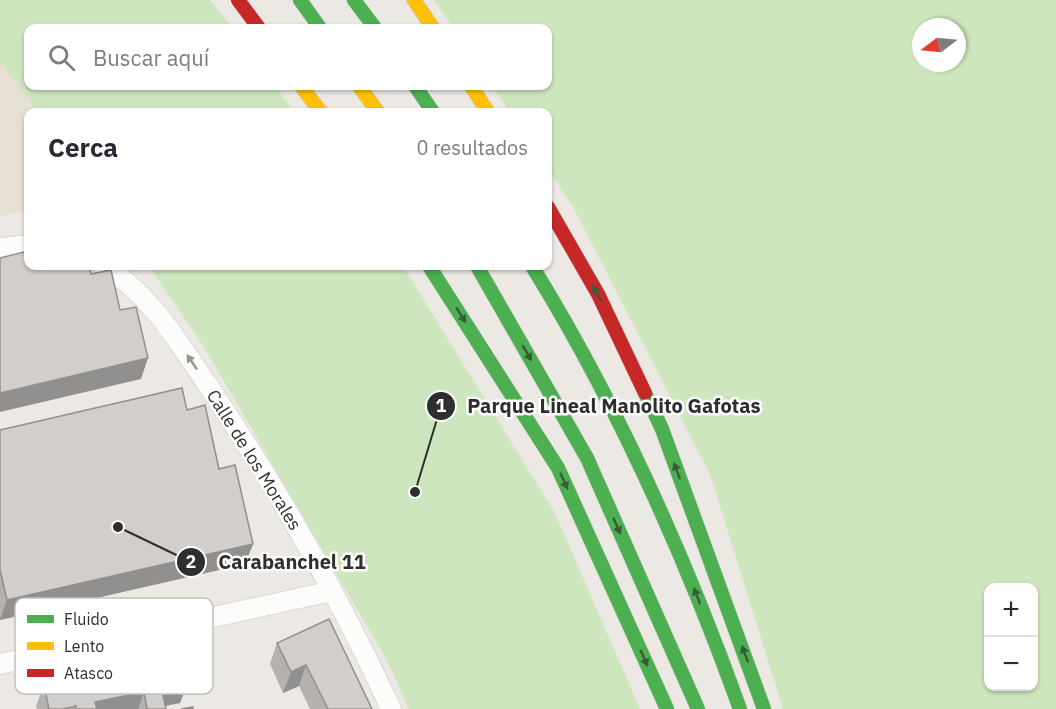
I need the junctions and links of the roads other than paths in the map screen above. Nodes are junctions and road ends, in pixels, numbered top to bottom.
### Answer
1 (238, 0) edge
2 (300, 0) edge
3 (354, 0) edge
4 (414, 0) edge
5 (256, 24) edge
6 (317, 24) edge
7 (372, 24) edge
8 (430, 24) edge
9 (304, 90) edge
10 (362, 90) edge
11 (418, 90) edge
12 (474, 90) edge
13 (318, 108) edge
14 (375, 108) edge
15 (430, 108) edge
16 (486, 108) edge
17 (552, 214) edge
18 (24, 245) edge
19 (0, 248) edge
20 (110, 270) edge
21 (432, 270) edge
22 (479, 270) edge
23 (534, 270) edge
24 (332, 591) junction
25 (213, 617) edge
26 (15, 661) edge
27 (0, 664) edge
28 (391, 709) edge
29 (667, 709) edge
30 (698, 709) edge
31 (740, 709) edge
32 (764, 709) edge

1 - 5 highway
2 - 6 highway
3 - 7 highway
4 - 8 highway
9 - 13 highway
10 - 14 highway
11 - 15 highway
12 - 16 highway
32 -> 17 highway
18 - 19 street
24 -> 20 street, Calle de los Morales
21 -> 29 highway
22 -> 30 highway
31 -> 23 highway
24 - 25 street
24 - 28 street, Calle de los Morales
26 - 27 street

